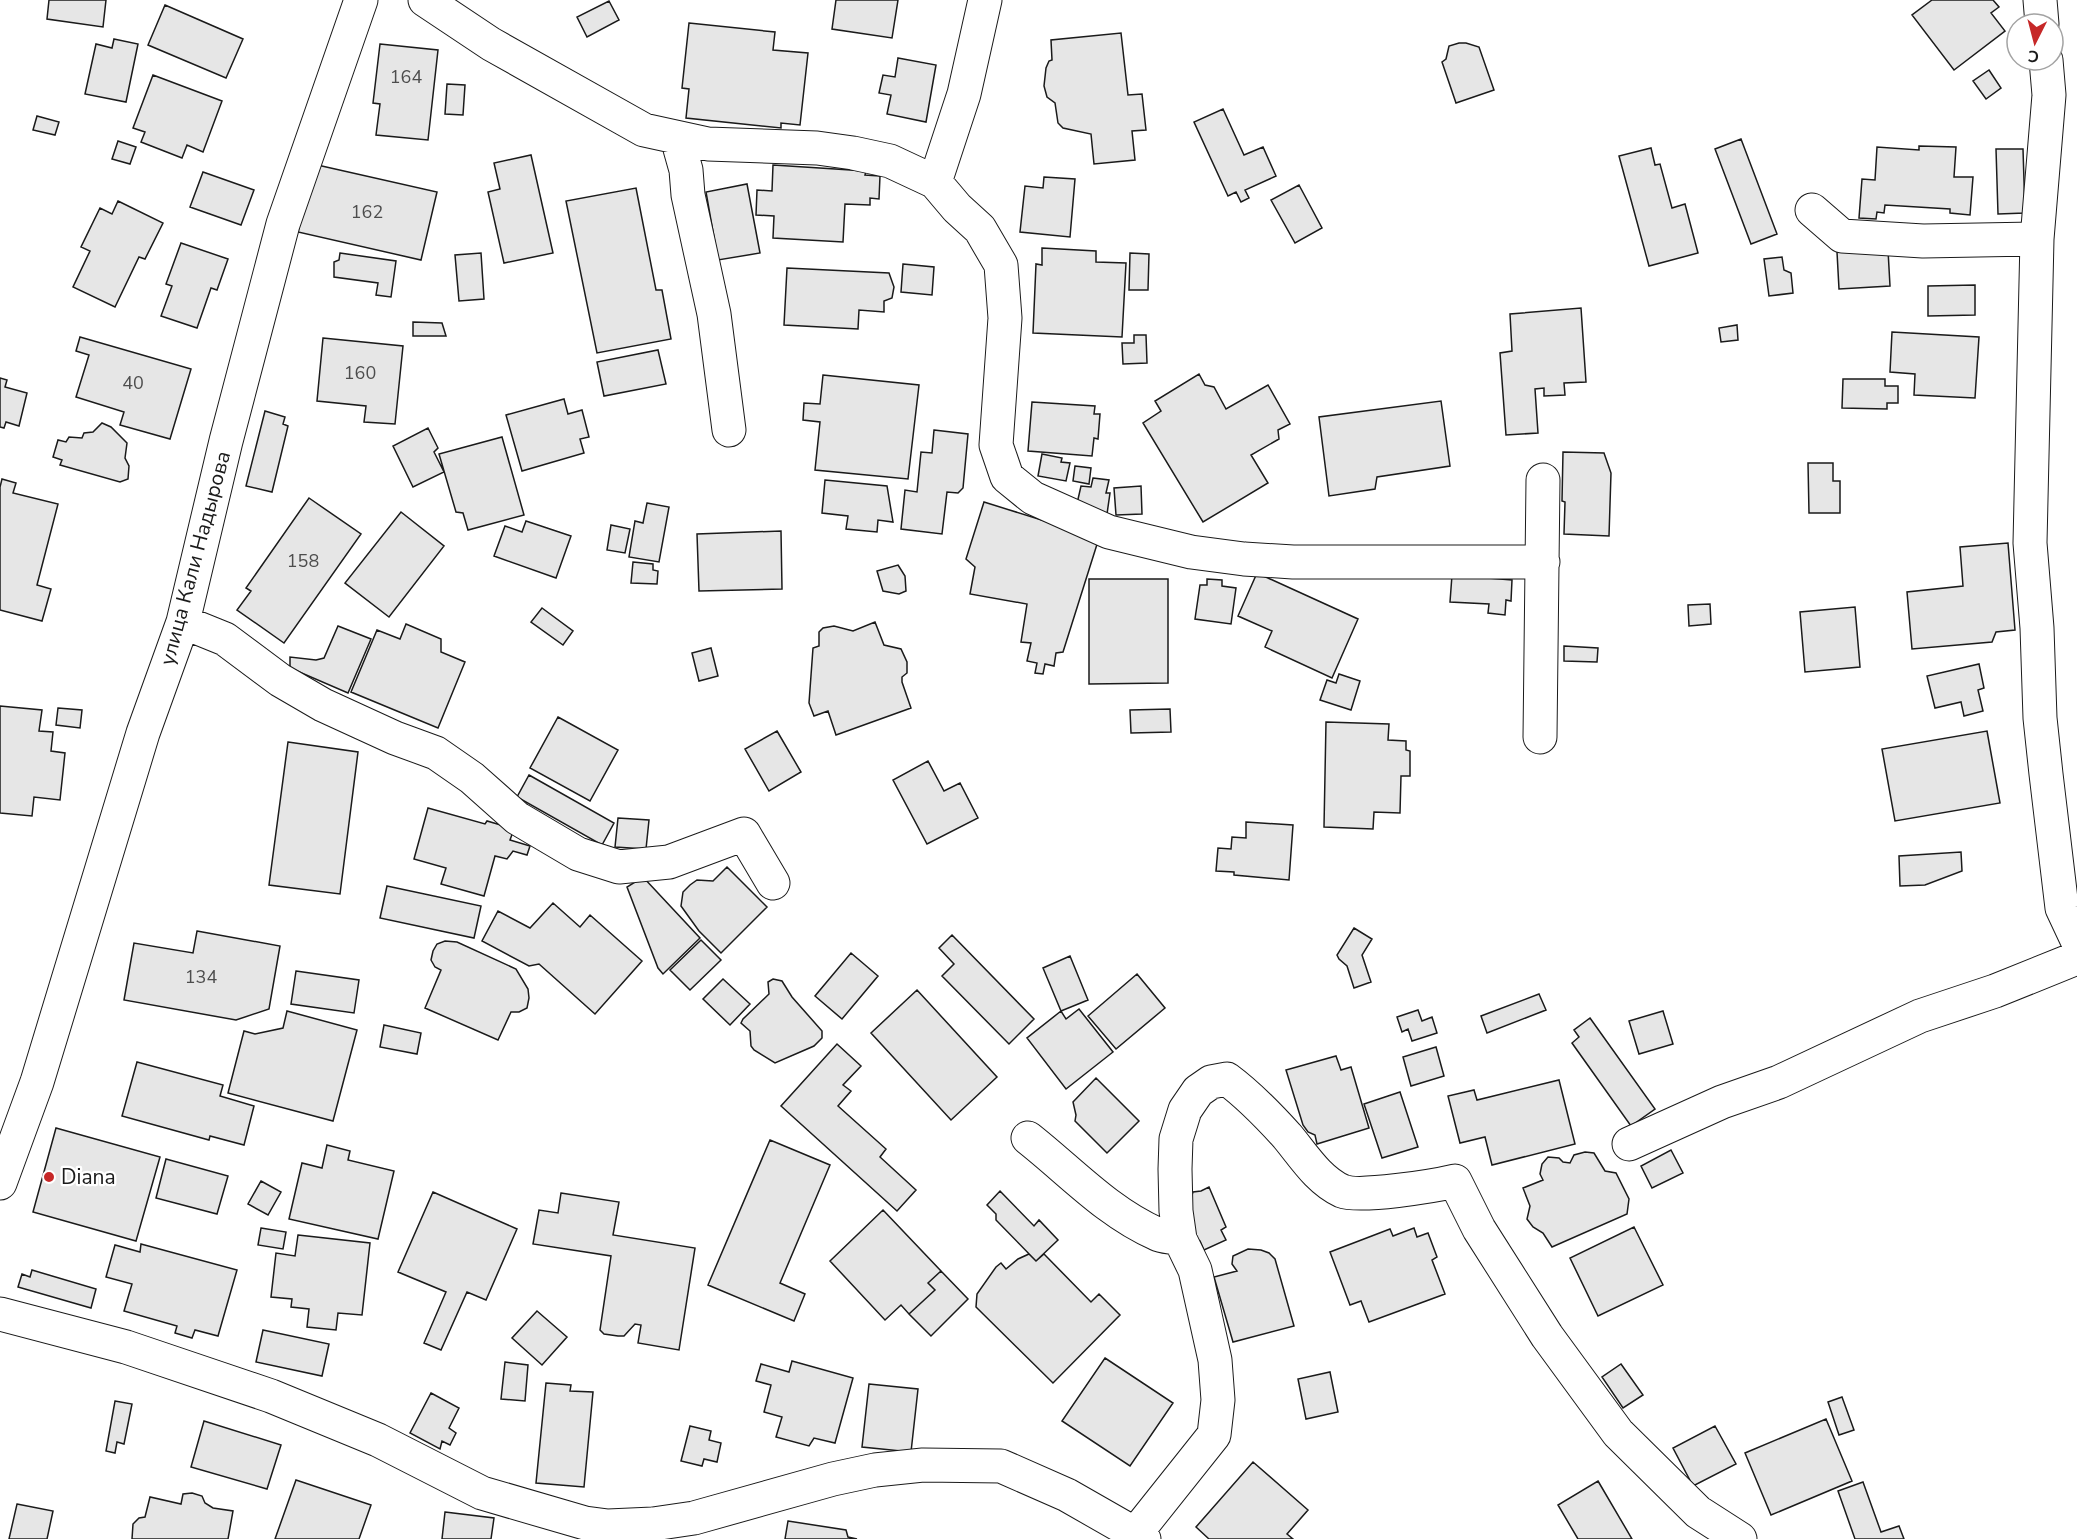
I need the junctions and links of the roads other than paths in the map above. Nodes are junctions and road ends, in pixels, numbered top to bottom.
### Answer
1 (361, 0) edge
2 (425, 0) edge
3 (985, 0) edge
4 (2047, 72) edge
5 (677, 138) junction
6 (935, 182) junction
7 (1812, 210) dead end
8 (2037, 238) junction
9 (729, 430) dead end
10 (1543, 480) dead end
11 (1543, 562) junction
12 (183, 621) junction
13 (1540, 737) dead end
14 (773, 883) dead end
15 (2077, 940) edge
16 (2077, 958) edge
17 (1028, 1138) dead end
18 (1629, 1144) dead end
19 (0, 1183) edge
20 (1180, 1239) junction
21 (0, 1314) edge
22 (964, 1443) dead end
23 (1004, 1457) junction
24 (585, 1531) edge
25 (1140, 1537) edge
26 (1740, 1539) edge

1 - 12 street, улица Кали Надырова
2 - 5 street
3 - 6 street
4 - 8 street
5 - 6 street
5 - 9 street
6 - 11 street
7 - 8 street
8 - 15 street
10 - 11 street
11 - 13 street
12 - 14 street
12 - 19 street, улица Кали Надырова
16 - 18 street
17 - 20 street
20 - 25 street
20 - 26 street
21 - 24 street
22 - 23 street
23 - 24 street
23 - 25 street

